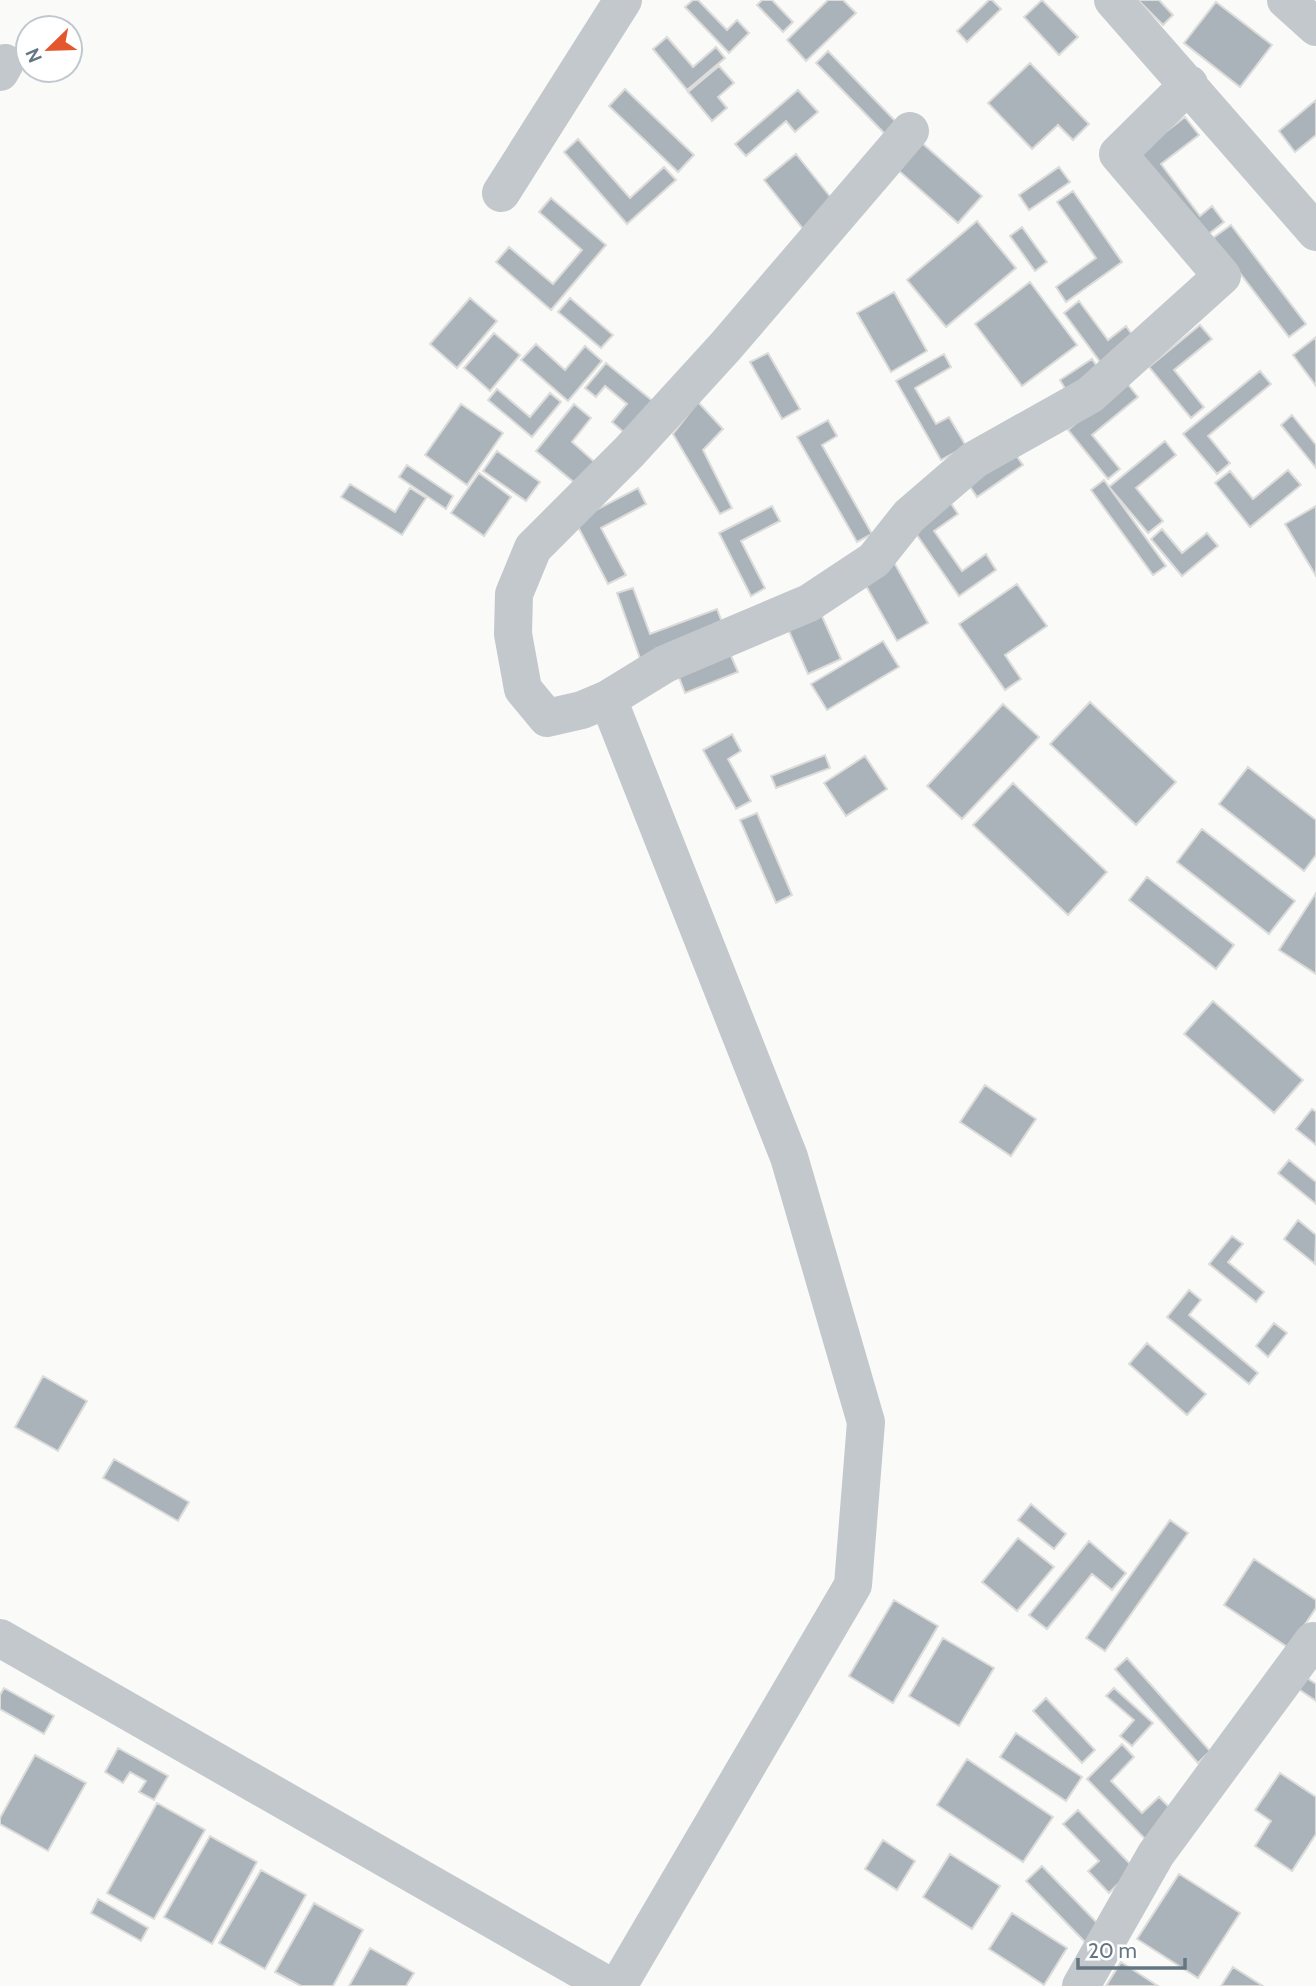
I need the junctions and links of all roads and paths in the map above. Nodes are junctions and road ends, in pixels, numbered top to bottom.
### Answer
1 (623, 0) edge
2 (1113, 0) edge
3 (1286, 0) edge
4 (1316, 27) edge
5 (1189, 84) junction
6 (910, 131) dead end
7 (501, 193) dead end
8 (1316, 232) edge
9 (608, 699) junction
10 (0, 1638) edge
11 (1313, 1641) dead end
12 (609, 1986) edge
13 (618, 1986) edge
14 (1081, 1986) edge

1 - 7 street
2 - 5 street
3 - 4 street
5 - 8 street
5 - 9 street
6 - 9 street
9 - 13 street
10 - 12 street
11 - 14 street

